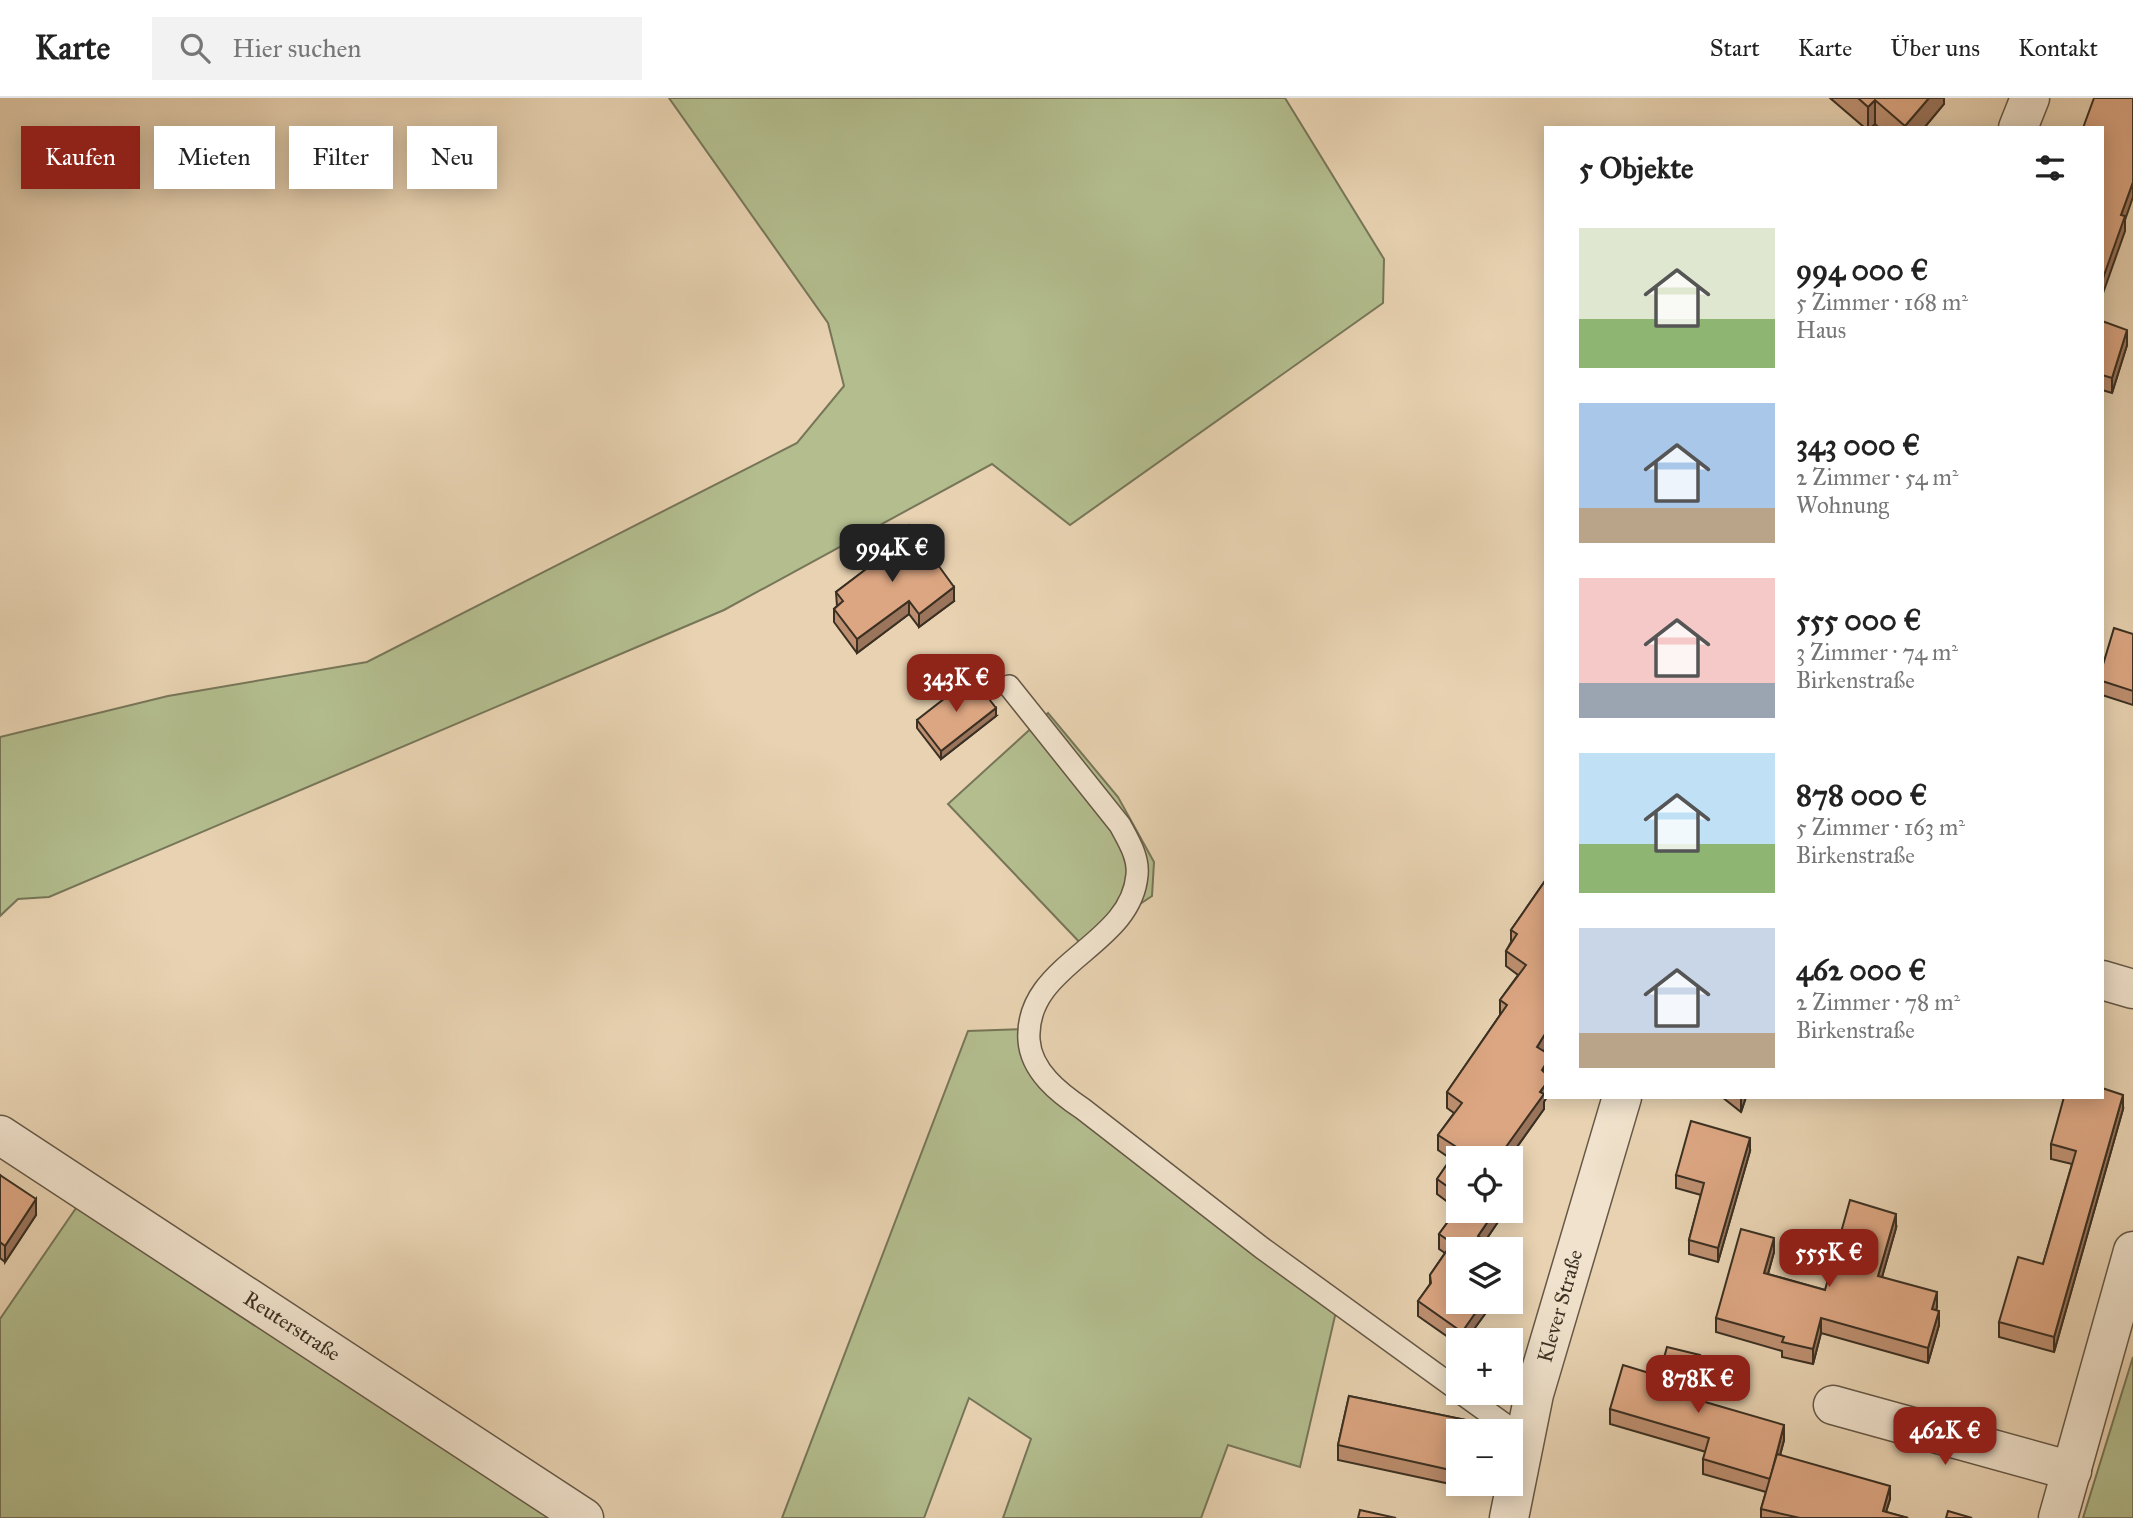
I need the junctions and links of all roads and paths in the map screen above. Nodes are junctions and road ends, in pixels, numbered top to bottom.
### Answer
1 (2030, 98) edge
2 (2019, 126) edge
3 (1009, 686) dead end
4 (2104, 981) edge
5 (2133, 989) edge
6 (1621, 1099) edge
7 (0, 1135) edge
8 (2133, 1251) edge
9 (1446, 1382) edge
10 (1478, 1405) edge
11 (1833, 1405) dead end
12 (1525, 1439) junction
13 (2072, 1471) junction
14 (584, 1518) edge
15 (1509, 1518) edge
16 (2058, 1518) edge

1 - 2 street
3 - 9 lane
4 - 5 street
6 - 12 street, Klever Straße
7 - 14 street, Reuterstraße
8 - 13 street
10 - 12 lane
11 - 13 street
12 - 15 street, Klever Straße
13 - 16 street

